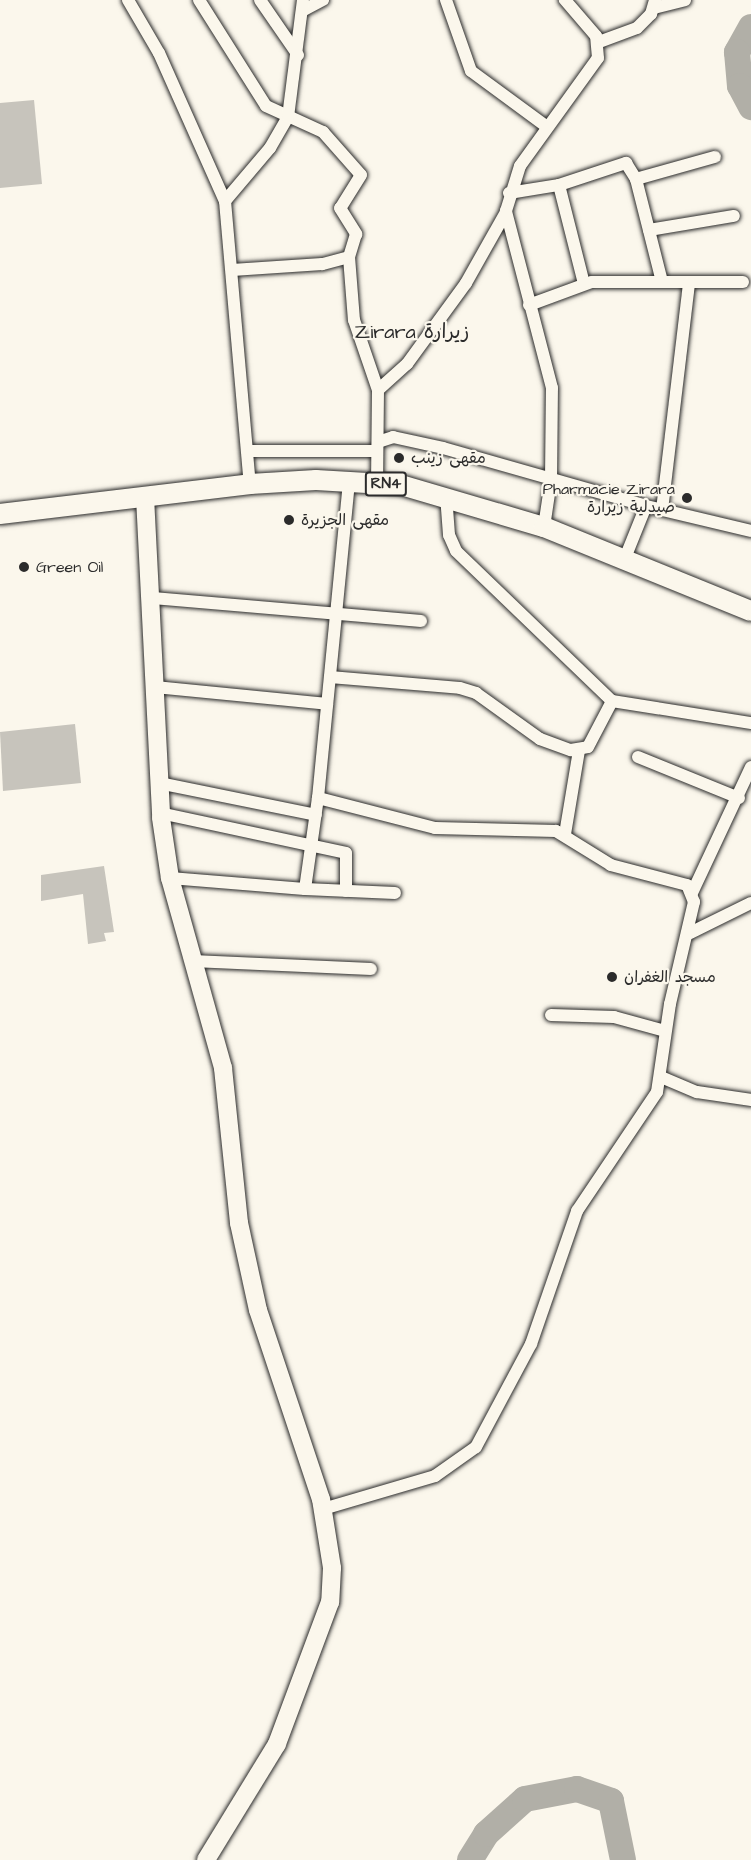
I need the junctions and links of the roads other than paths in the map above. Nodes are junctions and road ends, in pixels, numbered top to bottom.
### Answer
1 (128, 0) edge
2 (199, 0) edge
3 (260, 0) edge
4 (323, 0) edge
5 (446, 0) edge
6 (565, 0) edge
7 (685, 0) edge
8 (655, 4) edge
9 (303, 5) edge
10 (599, 42) junction
11 (298, 55) junction
12 (288, 117) junction
13 (546, 126) junction
14 (714, 157) dead end
15 (636, 179) junction
16 (559, 185) junction
17 (509, 193) junction
18 (225, 201) junction
19 (506, 212) junction
20 (734, 216) dead end
21 (649, 230) junction
22 (349, 257) junction
23 (232, 270) junction
24 (662, 282) junction
25 (743, 282) dead end
26 (584, 284) junction
27 (689, 284) junction
28 (529, 305) junction
29 (378, 390) junction
30 (378, 446) junction
31 (247, 452) junction
32 (552, 480) junction
33 (349, 481) junction
34 (377, 483) junction
35 (250, 484) junction
36 (446, 495) junction
37 (145, 497) junction
38 (646, 506) junction
39 (662, 510) junction
40 (0, 514) edge
41 (544, 527) junction
42 (751, 531) edge
43 (625, 558) junction
44 (153, 598) junction
45 (751, 610) edge
46 (336, 612) junction
47 (422, 621) dead end
48 (330, 677) junction
49 (155, 687) junction
50 (612, 701) junction
51 (327, 704) junction
52 (751, 723) edge
53 (579, 750) junction
54 (638, 757) dead end
55 (751, 767) edge
56 (159, 783) junction
57 (318, 798) junction
58 (739, 798) junction
59 (160, 813) junction
60 (316, 815) junction
61 (565, 834) junction
62 (312, 844) junction
63 (170, 878) junction
64 (305, 889) junction
65 (346, 891) junction
66 (395, 893) dead end
67 (692, 893) junction
68 (751, 903) edge
69 (690, 933) junction
70 (193, 961) junction
71 (371, 969) dead end
72 (551, 1015) dead end
73 (665, 1031) junction
74 (661, 1077) junction
75 (751, 1100) edge
76 (322, 1509) junction
77 (206, 1860) edge

1 - 18 street
2 - 12 street
3 - 11 street
4 - 9 street
5 - 13 street
6 - 10 street
7 - 8 street
8 - 10 street
9 - 11 street
10 - 13 street
11 - 12 street
12 - 18 street
12 - 22 street
13 - 17 street
14 - 15 street
15 - 16 street
15 - 21 street
16 - 17 street
16 - 26 street
17 - 19 street
18 - 23 street
19 - 28 street
19 - 29 street
20 - 21 street
21 - 24 street
22 - 23 street
22 - 29 street
23 - 31 street
24 - 26 street
24 - 27 street
25 - 27 street
26 - 28 street
27 - 39 street
28 - 32 street
29 - 30 street
30 - 31 street
30 - 32 street
30 - 34 street
31 - 35 street
32 - 38 street
32 - 41 street
33 - 34 main road, RN4
33 - 35 main road, RN4
33 - 46 street
34 - 36 main road, RN4
35 - 37 main road, RN4
36 - 41 main road, RN4
36 - 50 street
37 - 40 main road, RN4
37 - 44 street
38 - 39 street
38 - 43 street
39 - 42 street
41 - 43 main road, RN4
43 - 45 main road, RN4
44 - 46 street
44 - 49 street
46 - 47 street
46 - 48 street
48 - 51 street
48 - 53 street
49 - 51 street
49 - 56 street
50 - 52 street
50 - 53 street
51 - 57 street
53 - 61 street
54 - 58 street
55 - 58 street
56 - 59 street
56 - 60 street
57 - 60 street
57 - 61 street
58 - 67 street
59 - 62 street
59 - 63 street
60 - 62 street
61 - 67 street
62 - 64 street
62 - 65 street
63 - 64 street
63 - 70 street
64 - 65 street
65 - 66 street
67 - 69 street
68 - 69 street
69 - 73 street
70 - 71 street
70 - 76 street
72 - 73 street
73 - 74 street
74 - 75 street
74 - 76 street
76 - 77 street

